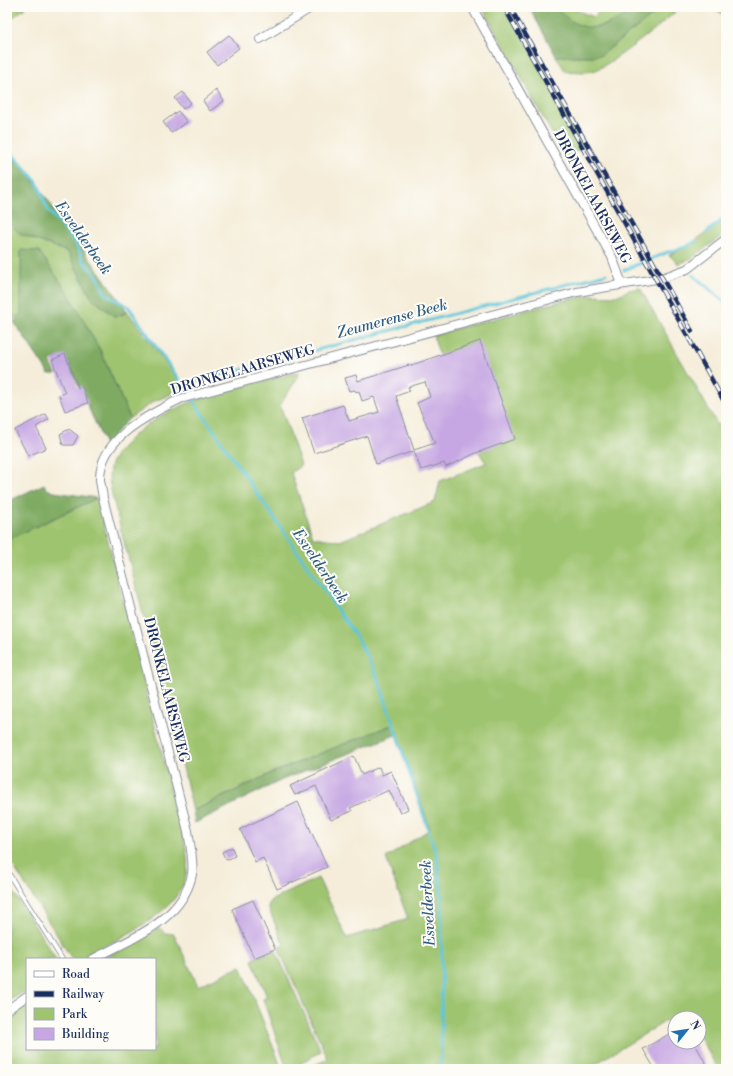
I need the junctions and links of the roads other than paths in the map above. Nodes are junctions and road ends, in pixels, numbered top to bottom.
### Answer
1 (312, 7) edge
2 (472, 7) edge
3 (260, 39) dead end
4 (726, 239) edge
5 (622, 284) junction
6 (7, 871) edge
7 (61, 958) edge
8 (95, 958) edge
9 (26, 997) edge
10 (7, 1010) edge

1 - 3 street
2 - 5 street, DRONKELAARSEWEG
4 - 5 street
5 - 8 street, DRONKELAARSEWEG
6 - 7 lane
9 - 10 street

